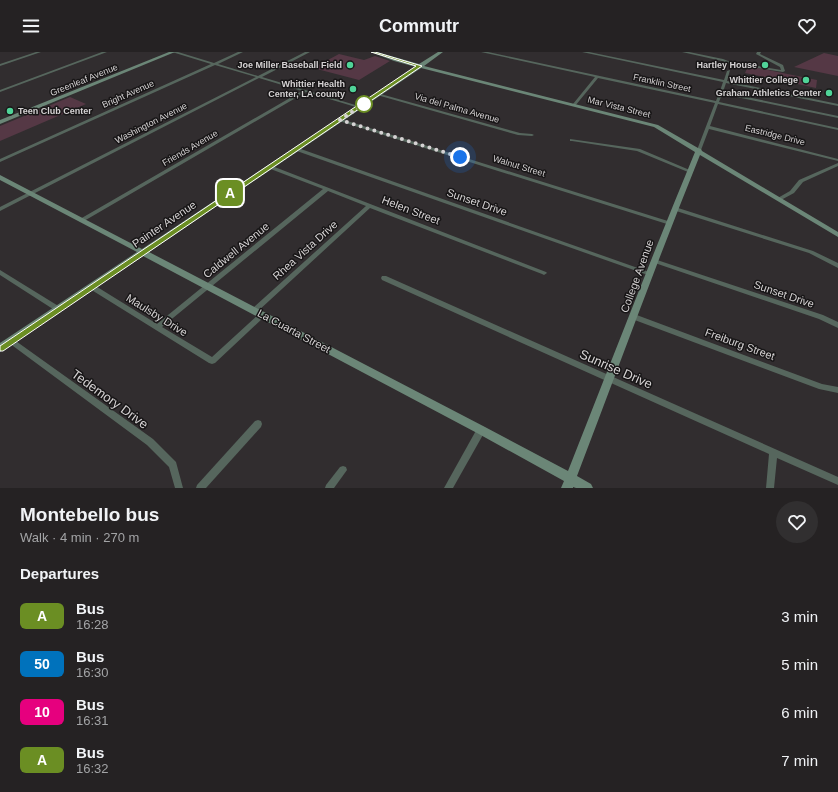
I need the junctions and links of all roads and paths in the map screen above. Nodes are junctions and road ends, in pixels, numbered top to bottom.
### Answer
1 (39, 52) edge
2 (105, 52) edge
3 (174, 52) edge
4 (241, 52) edge
5 (308, 52) edge
6 (373, 52) edge
7 (441, 52) edge
8 (483, 52) edge
9 (584, 52) edge
10 (684, 52) edge
11 (759, 52) edge
12 (215, 64) junction
13 (0, 65) edge
14 (420, 66) junction
15 (729, 71) dead end
16 (259, 77) junction
17 (597, 77) junction
18 (725, 81) junction
19 (0, 91) edge
20 (305, 91) junction
21 (720, 92) junction
22 (378, 94) junction
23 (717, 103) junction
24 (838, 104) edge
25 (574, 105) junction
26 (360, 106) junction
27 (838, 117) edge
28 (340, 120) junction
29 (0, 122) edge
30 (707, 127) junction
31 (838, 129) edge
32 (532, 135) dead end
33 (572, 140) dead end
34 (296, 149) junction
35 (699, 150) junction
36 (838, 160) edge
37 (0, 162) edge
38 (838, 164) edge
39 (270, 167) junction
40 (690, 171) junction
41 (0, 176) edge
42 (327, 189) junction
43 (31, 193) junction
44 (779, 199) junction
45 (370, 205) junction
46 (0, 208) edge
47 (674, 209) junction
48 (82, 220) junction
49 (669, 223) junction
50 (838, 235) edge
51 (144, 251) junction
52 (654, 261) junction
53 (838, 266) edge
54 (0, 272) edge
55 (544, 272) dead end
56 (650, 274) junction
57 (384, 278) dead end
58 (92, 286) junction
59 (209, 286) junction
60 (58, 309) junction
61 (259, 312) junction
62 (634, 317) junction
63 (838, 325) edge
64 (158, 327) junction
65 (11, 341) junction
66 (0, 348) edge
67 (212, 361) joint
68 (610, 380) junction
69 (838, 390) edge
70 (258, 424) dead end
71 (481, 430) junction
72 (773, 452) junction
73 (343, 470) dead end
74 (838, 481) edge
75 (569, 484) edge
76 (178, 488) edge
77 (200, 488) edge
78 (329, 488) edge
79 (448, 488) edge
80 (587, 488) edge
81 (770, 488) edge

1 - 13 street
2 - 19 street
3 - 12 street
3 - 29 street, Greenleaf Avenue
4 - 12 street, Bright Avenue
5 - 16 street, Washington Avenue
6 - 14 street, Mar Vista Street
7 - 14 street, Painter Avenue
8 - 17 street, Franklin Street
9 - 18 street
10 - 11 street
12 - 16 street
12 - 37 street, Bright Avenue
14 - 22 street, Painter Avenue
14 - 25 street, Mar Vista Street
15 - 18 street, College Avenue
16 - 20 street
16 - 43 street, Washington Avenue
17 - 23 street, Franklin Street
17 - 25 street
18 - 21 street, College Avenue
18 - 24 street
20 - 26 street
20 - 48 street, Friends Avenue
21 - 23 street, College Avenue
21 - 27 street
22 - 26 street, Painter Avenue
22 - 32 street, Via del Palma Avenue
23 - 30 street, College Avenue
23 - 31 street, Franklin Street
25 - 35 street, Mar Vista Street
26 - 28 street, Painter Avenue
28 - 34 street, Painter Avenue
28 - 49 street, Walnut Street
30 - 35 street, College Avenue
30 - 36 street, Eastridge Drive
33 - 40 street
34 - 39 street, Painter Avenue
34 - 56 street, Sunset Drive
35 - 40 street, College Avenue
35 - 44 street, Mar Vista Street
38 - 44 street
39 - 42 street, Helen Street
39 - 51 street, Painter Avenue
40 - 47 street, College Avenue
41 - 43 street, La Cuarta Street
42 - 45 street, Helen Street
42 - 59 street, Caldwell Avenue
43 - 46 street, Washington Avenue
43 - 48 street, La Cuarta Street
44 - 50 street, Mar Vista Street
45 - 55 street, Helen Street
45 - 61 street, Rhea Vista Drive
47 - 49 street, College Avenue
47 - 53 street
48 - 51 street, La Cuarta Street
49 - 52 street, College Avenue
51 - 58 street, Painter Avenue
51 - 59 street, La Cuarta Street
52 - 56 street, College Avenue
52 - 63 street, Sunset Drive
54 - 60 street
56 - 62 street, College Avenue
57 - 68 street, Sunrise Drive
58 - 60 street, Painter Avenue
58 - 64 street, Maulsby Drive
59 - 61 street, La Cuarta Street
59 - 64 street, Caldwell Avenue
60 - 65 street, Painter Avenue
61 - 67 street, Rhea Vista Drive
61 - 71 street, La Cuarta Street
62 - 68 street, College Avenue
62 - 69 street, Freiburg Street
64 - 67 street, Maulsby Drive
65 - 66 street, Painter Avenue
65 - 76 street, Tedemory Drive
68 - 72 street, Sunrise Drive
68 - 75 street, College Avenue
70 - 77 street
71 - 75 street, La Cuarta Street
71 - 79 street
72 - 74 street, Sunrise Drive
72 - 81 street
73 - 78 street
75 - 80 street, La Cuarta Street

